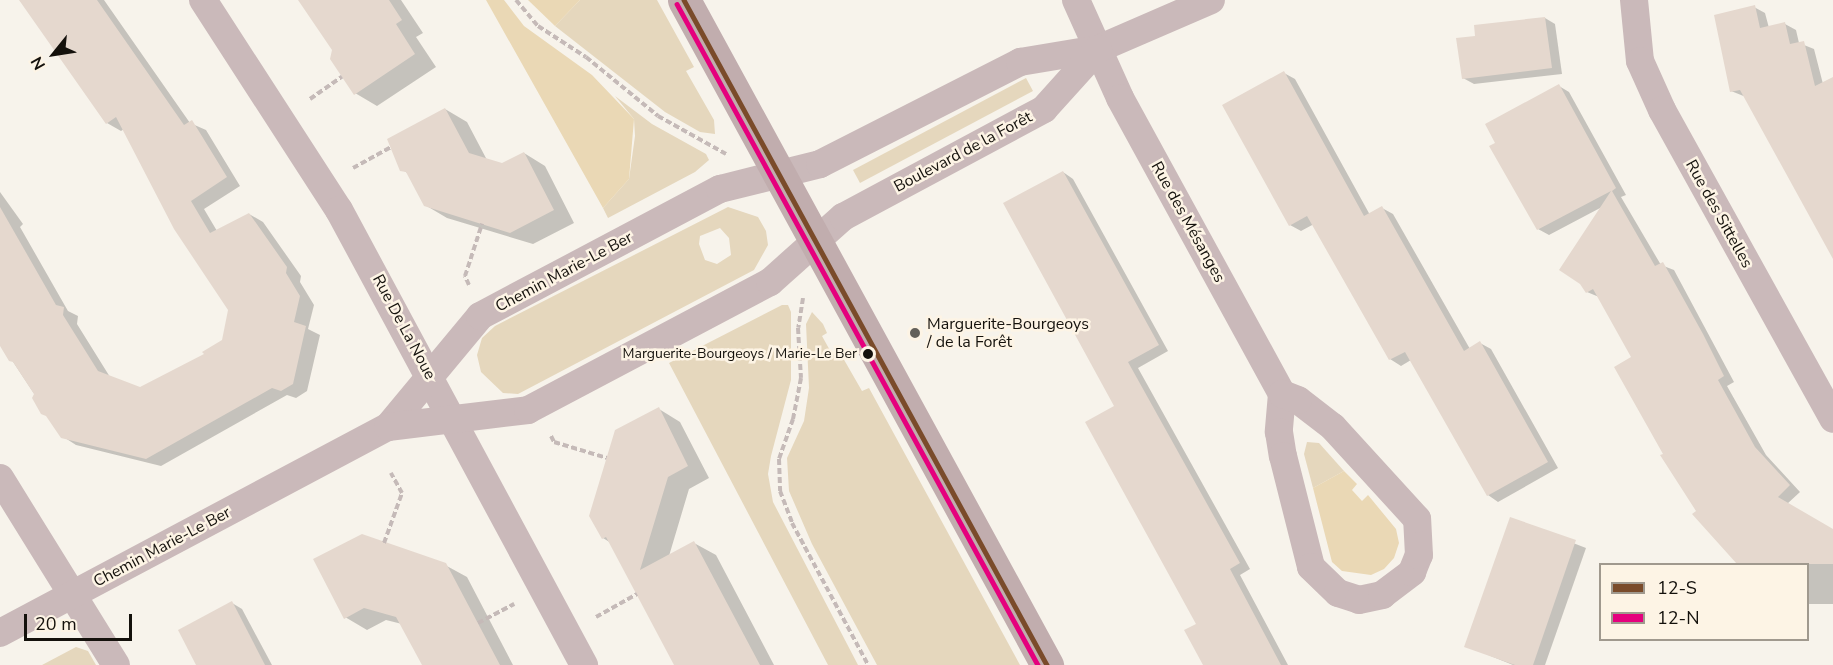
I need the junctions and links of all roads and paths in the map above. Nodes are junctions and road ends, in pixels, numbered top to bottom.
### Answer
1 (203, 0) edge
2 (516, 0) edge
3 (684, 0) edge
4 (1076, 0) edge
5 (1211, 0) edge
6 (1634, 0) edge
7 (1098, 49) junction
8 (342, 78) dead end
9 (310, 99) dead end
10 (391, 147) dead end
11 (718, 150) dead end
12 (353, 168) dead end
13 (779, 173) junction
14 (482, 224) dead end
15 (816, 242) junction
16 (474, 295) dead end
17 (801, 303) dead end
18 (430, 375) junction
19 (1282, 394) junction
20 (454, 419) junction
21 (1833, 419) edge
22 (388, 427) junction
23 (549, 433) dead end
24 (607, 458) dead end
25 (391, 473) dead end
26 (0, 478) edge
27 (384, 543) dead end
28 (637, 594) dead end
29 (73, 595) junction
30 (515, 604) dead end
31 (595, 617) dead end
32 (478, 623) dead end
33 (0, 633) edge
34 (116, 665) edge
35 (584, 665) edge
36 (868, 665) edge
37 (1047, 665) edge

1 - 18 street, Rue De La Noue
2 - 11 path
3 - 13 street
4 - 7 street, Rue des Mésanges
5 - 7 street, Boulevard de la Forêt
6 - 21 street, Rue des Sittelles
7 - 13 street, Boulevard de la Forêt
7 - 15 street, Boulevard de la Forêt
7 - 19 street, Rue des Mésanges
8 - 9 path
10 - 12 path
13 - 15 street
13 - 18 street, Chemin Marie-Le Ber
14 - 16 path
15 - 20 street, Chemin Marie-Le Ber
15 - 37 street
17 - 36 path
18 - 20 street, Rue De La Noue
18 - 22 street, Chemin Marie-Le Ber
19 - 19 street
20 - 22 street, Chemin Marie-Le Ber
20 - 35 street, Rue De La Noue
22 - 29 street, Chemin Marie-Le Ber
23 - 24 path
25 - 27 path
26 - 29 street
28 - 31 path
29 - 33 street, Chemin Marie-Le Ber
29 - 34 street
30 - 32 path

